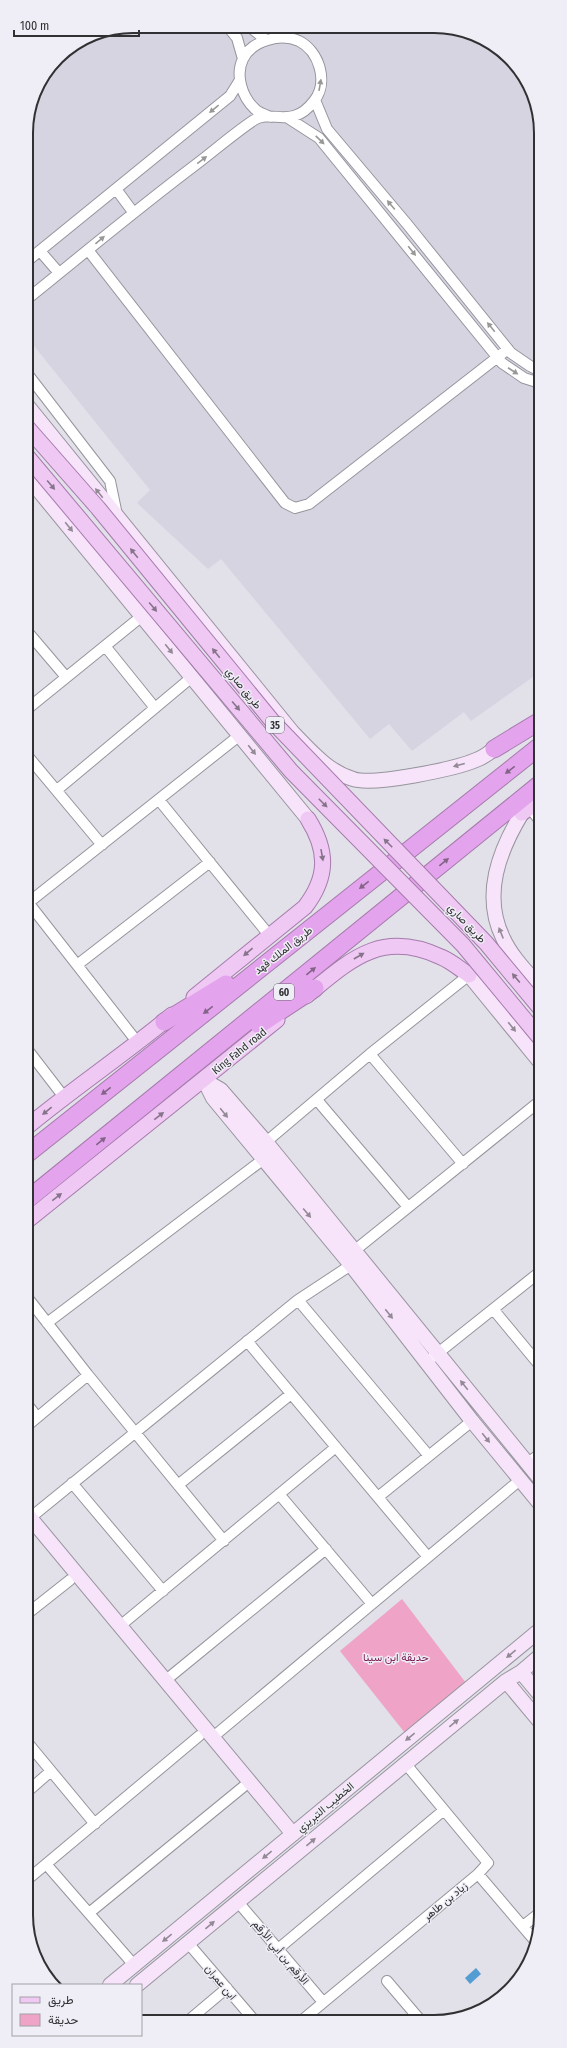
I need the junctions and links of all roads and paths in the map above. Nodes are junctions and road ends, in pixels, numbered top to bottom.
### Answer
1 (232, 33) edge
2 (257, 33) edge
3 (266, 40) junction
4 (243, 59) junction
5 (240, 80) junction
6 (315, 100) junction
7 (271, 117) junction
8 (288, 118) junction
9 (116, 189) junction
10 (133, 212) junction
11 (405, 222) junction
12 (395, 230) junction
13 (88, 250) junction
14 (40, 251) junction
15 (33, 256) edge
16 (59, 273) junction
17 (33, 294) edge
18 (508, 349) junction
19 (498, 358) junction
20 (534, 368) edge
21 (33, 381) edge
22 (534, 381) edge
23 (33, 413) edge
24 (33, 434) edge
25 (33, 463) edge
26 (33, 484) edge
27 (117, 515) junction
28 (142, 616) junction
29 (33, 638) edge
30 (104, 646) junction
31 (66, 677) junction
32 (192, 677) junction
33 (33, 704) edge
34 (155, 708) junction
35 (534, 718) edge
36 (534, 725) edge
37 (240, 735) junction
38 (494, 749) junction
39 (534, 751) edge
40 (33, 762) edge
41 (534, 789) edge
42 (57, 790) junction
43 (159, 800) junction
44 (534, 806) edge
45 (308, 819) joint
46 (102, 845) junction
47 (210, 862) junction
48 (33, 897) edge
49 (33, 910) edge
50 (269, 935) junction
51 (294, 941) junction
52 (77, 965) junction
53 (469, 975) junction
54 (534, 979) edge
55 (315, 988) junction
56 (534, 1001) edge
57 (164, 1022) junction
58 (534, 1031) edge
59 (138, 1043) junction
60 (370, 1054) junction
61 (534, 1055) edge
62 (33, 1057) edge
63 (182, 1076) junction
64 (204, 1080) junction
65 (64, 1097) junction
66 (317, 1100) junction
67 (534, 1106) edge
68 (33, 1122) edge
69 (33, 1149) edge
70 (267, 1151) junction
71 (84, 1154) junction
72 (463, 1164) junction
73 (33, 1195) edge
74 (33, 1202) edge
75 (408, 1207) junction
76 (33, 1216) edge
77 (354, 1251) junction
78 (351, 1265) junction
79 (534, 1276) edge
80 (298, 1300) junction
81 (33, 1305) edge
82 (493, 1309) junction
83 (47, 1323) junction
84 (247, 1341) junction
85 (438, 1353) junction
86 (534, 1359) edge
87 (426, 1362) junction
88 (88, 1375) junction
89 (291, 1394) junction
90 (33, 1412) edge
91 (37, 1417) junction
92 (33, 1421) edge
93 (472, 1421) junction
94 (135, 1432) junction
95 (336, 1447) junction
96 (429, 1456) junction
97 (534, 1458) edge
98 (527, 1464) junction
99 (534, 1472) edge
100 (520, 1480) junction
101 (72, 1483) junction
102 (178, 1485) junction
103 (279, 1494) junction
104 (378, 1497) junction
105 (534, 1497) edge
106 (33, 1516) edge
107 (33, 1526) edge
108 (33, 1527) edge
109 (224, 1541) junction
110 (326, 1549) junction
111 (428, 1557) junction
112 (70, 1580) junction
113 (163, 1591) junction
114 (372, 1604) junction
115 (33, 1609) edge
116 (120, 1626) junction
117 (534, 1636) edge
118 (534, 1661) edge
119 (521, 1672) junction
120 (166, 1680) junction
121 (506, 1681) junction
122 (534, 1688) edge
123 (534, 1715) edge
124 (206, 1736) junction
125 (33, 1749) edge
126 (405, 1764) junction
127 (51, 1771) junction
128 (33, 1787) edge
129 (243, 1787) junction
130 (444, 1810) junction
131 (95, 1824) junction
132 (290, 1836) junction
133 (46, 1864) junction
134 (478, 1874) junction
135 (33, 1875) edge
136 (238, 1902) junction
137 (89, 1914) junction
138 (534, 1917) edge
139 (523, 1926) junction
140 (532, 1937) edge
141 (188, 1943) junction
142 (278, 1950) junction
143 (134, 1965) junction
144 (387, 1981) dead end
145 (111, 1984) edge
146 (138, 1984) edge
147 (227, 1988) junction
148 (323, 2002) junction
149 (195, 2015) edge
150 (250, 2015) edge
151 (307, 2015) edge
152 (416, 2015) edge

1 - 4 street
2 - 3 street
3 - 4 street
6 -> 3 street
4 - 5 street
5 - 7 street
5 -> 9 street
6 - 8 street
11 -> 6 street
7 - 8 street
10 -> 7 street
8 -> 12 street
9 - 10 street
9 - 14 street
13 -> 10 street
11 - 12 street
18 -> 11 street
12 -> 19 street
13 - 16 street
13 - 19 street
14 - 15 street
14 - 16 street
16 - 17 street
18 - 19 street
18 - 20 street
19 -> 22 street
21 - 27 street
27 -> 23 street
56 -> 24 main road, طريق صاري / 35, bridge
25 -> 58 main road, طريق صاري / 35, bridge
26 -> 28 street
38 -> 27 street
28 - 30 street
28 -> 32 street
29 - 31 street
30 - 31 street
30 - 34 street
31 - 33 street
32 - 34 street
32 - 37 street
34 - 42 street
35 - 38 main road
36 - 38 highway
37 - 43 street
37 -> 45 street
39 -> 51 highway, طريق الملك فهد
40 - 42 street
63 -> 41 highway, 60
42 - 46 street
43 - 46 street
43 - 47 street
54 -> 44 street
45 -> 50 main road, طريق الملك فهد
46 - 48 street
47 - 50 street
47 - 52 street
49 - 52 street
50 -> 57 main road, طريق الملك فهد
51 - 57 highway
51 -> 69 highway, طريق الملك فهد
52 - 59 street
55 -> 53 main road, King Fahd road
53 - 60 street
53 -> 61 street
55 - 63 highway
55 - 64 main road, King Fahd road
57 - 59 main road, طريق الملك فهد
59 - 65 main road, طريق الملك فهد
60 - 66 street
60 - 72 street
62 - 65 street
71 -> 63 highway, 60
64 - 70 street
76 -> 64 main road, King Fahd road
65 -> 68 main road, طريق الملك فهد
66 - 70 street
66 - 75 street
67 - 72 street
70 - 77 street
70 -> 78 street
70 - 83 street
71 - 73 highway, 60
71 - 74 main road
72 - 75 street
75 - 77 street
77 - 85 street
78 - 80 street
78 -> 87 street
79 - 82 street
80 - 84 street
80 - 96 street
81 - 83 street
82 - 85 street
82 - 86 street
83 - 88 street
84 - 89 street
84 - 94 street
85 - 87 street
98 -> 85 street
87 - 93 street
88 - 91 street
88 - 94 street
89 - 95 street
89 - 102 street
90 - 91 street
91 - 92 street
93 - 96 street
93 -> 100 street
94 - 101 street
94 - 102 street
95 - 103 street
95 - 104 street
96 - 104 street
97 - 98 street
98 - 99 street
100 - 105 street
100 - 111 street
101 - 106 street
101 - 113 street
102 - 109 street
103 - 109 street
103 - 110 street
104 - 111 street
107 - 116 street
108 - 112 street
109 - 113 street
110 - 114 street
110 - 120 street
111 - 114 street
112 - 115 street
112 - 124 street
113 - 116 street
114 - 124 street
116 - 120 street
117 -> 132 street, الخطيب التبريزي
118 - 119 street, الخطيب التبريزي
119 - 121 street, الخطيب التبريزي
119 - 122 street
120 - 124 street
121 - 123 street
126 -> 121 street, الخطيب التبريزي
124 - 129 street
124 - 131 street
124 - 132 street
125 - 127 street
126 - 130 street, زياد بن طاهر
136 -> 126 street, الخطيب التبريزي
127 - 128 street
127 - 131 street
129 - 132 street
129 - 137 street
130 - 134 street, زياد بن طاهر
130 - 142 street
131 - 133 street
132 -> 143 street, الخطيب التبريزي
133 - 135 street
133 - 137 street
134 - 139 street
134 - 148 street, زياد بن طاهر
141 -> 136 street, الخطيب التبريزي
136 - 142 street, الأرقم بن أبي الأرقم
137 - 143 street
138 - 139 street
139 - 140 street
141 - 146 street, الخطيب التبريزي
141 - 147 street, ابن عمران
142 - 148 street, الأرقم بن أبي الأرقم
143 - 145 street, الخطيب التبريزي
144 - 152 street
147 - 149 street
147 - 150 street, ابن عمران
148 - 151 street, زياد بن طاهر

